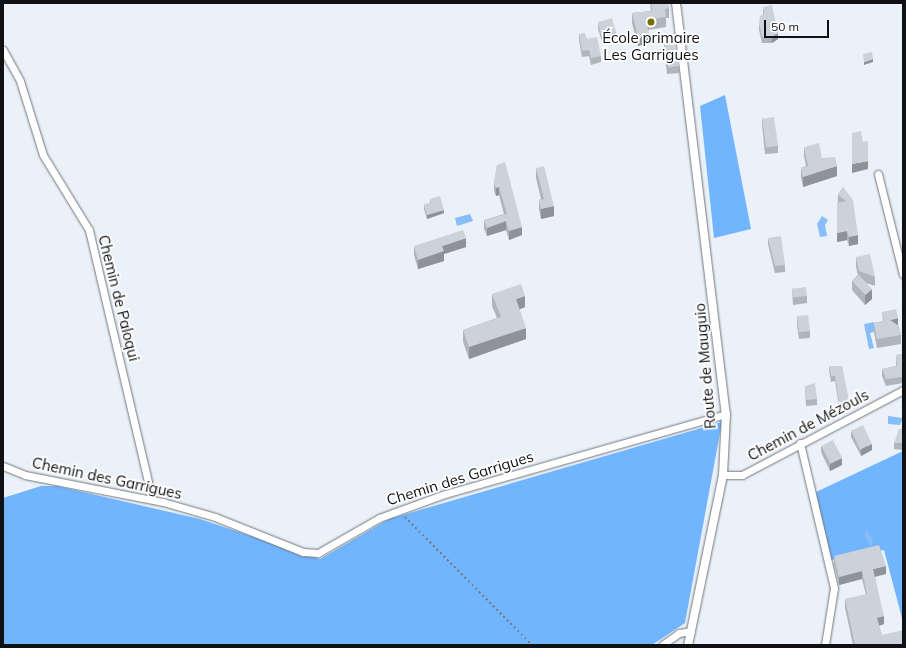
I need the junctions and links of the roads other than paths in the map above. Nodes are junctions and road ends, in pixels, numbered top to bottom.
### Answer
1 (676, 3) edge
2 (3, 50) edge
3 (878, 174) dead end
4 (903, 274) edge
5 (903, 390) edge
6 (726, 414) junction
7 (800, 443) junction
8 (3, 466) edge
9 (722, 475) junction
10 (152, 499) junction
11 (691, 631) junction
12 (662, 645) edge
13 (688, 645) edge
14 (825, 645) edge

1 - 6 street, Route de Mauguio
2 - 10 street, Chemin de Paloqui
3 - 4 street
5 - 7 street, Chemin de Mézouls
6 - 9 street, Route de Mauguio
6 - 10 street, Chemin des Garrigues
7 - 9 street, Chemin de Mézouls
7 - 14 street
8 - 10 street, Chemin des Garrigues
9 - 11 street, Route de Mauguio
11 - 12 street
11 - 13 street, Route de Mauguio

